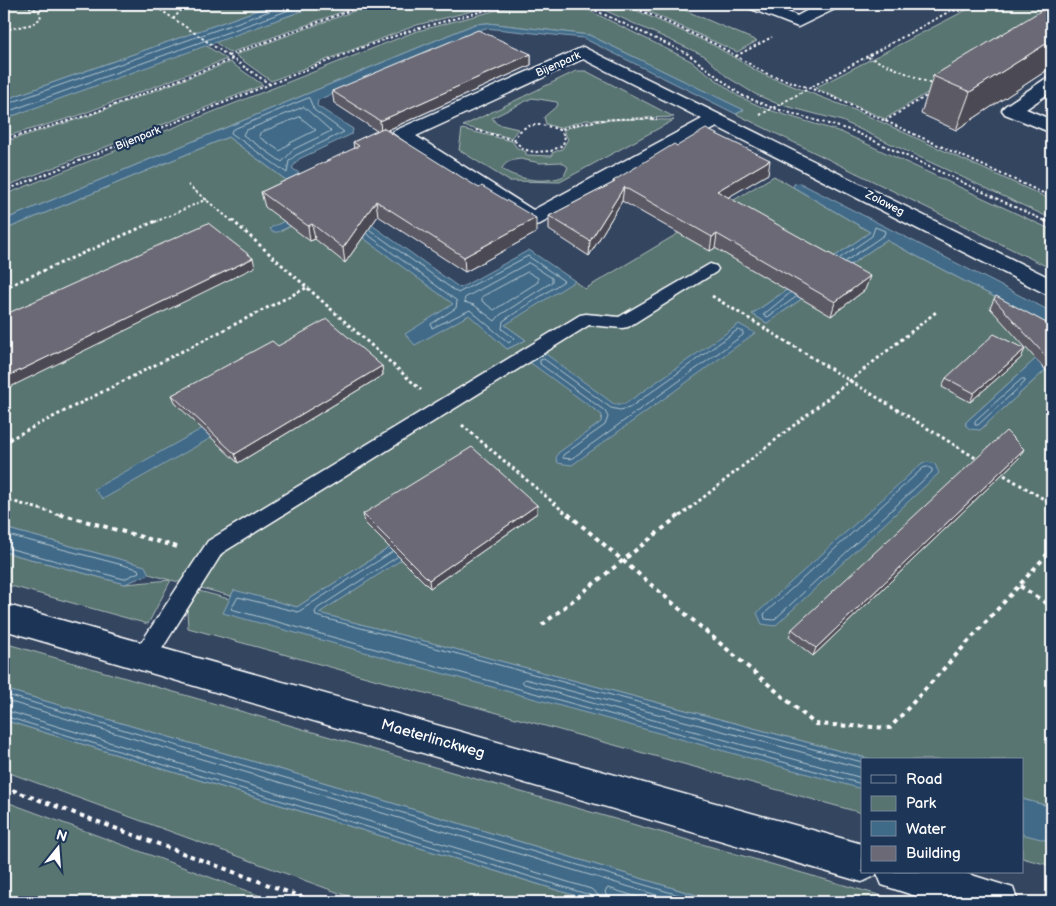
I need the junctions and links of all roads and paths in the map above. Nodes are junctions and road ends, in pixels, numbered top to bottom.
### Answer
1 (22, 4) edge
2 (152, 4) edge
3 (187, 4) edge
4 (366, 4) edge
5 (509, 4) edge
6 (582, 4) edge
7 (627, 4) edge
8 (755, 4) edge
9 (831, 4) edge
10 (974, 4) edge
11 (173, 19) junction
12 (798, 22) junction
13 (4, 30) edge
14 (228, 56) junction
15 (735, 56) junction
16 (868, 57) junction
17 (233, 59) junction
18 (1052, 83) edge
19 (272, 85) junction
20 (940, 87) dead end
21 (809, 88) junction
22 (932, 92) edge
23 (773, 108) junction
24 (717, 119) junction
25 (885, 121) junction
26 (737, 127) junction
27 (1052, 127) edge
28 (473, 129) dead end
29 (559, 130) junction
30 (4, 140) edge
31 (514, 140) junction
32 (188, 185) dead end
33 (4, 191) edge
34 (1052, 197) edge
35 (208, 199) junction
36 (1052, 224) edge
37 (710, 269) dead end
38 (4, 288) edge
39 (306, 288) junction
40 (1052, 288) edge
41 (729, 308) dead end
42 (936, 312) dead end
43 (848, 382) junction
44 (441, 407) junction
45 (4, 442) edge
46 (984, 464) edge
47 (993, 468) edge
48 (4, 499) edge
49 (1052, 504) edge
50 (1052, 549) edge
51 (208, 556) junction
52 (623, 561) junction
53 (1020, 586) junction
54 (1052, 607) edge
55 (4, 617) edge
56 (542, 625) dead end
57 (145, 656) junction
58 (4, 787) edge
59 (861, 863) edge
60 (902, 874) edge
61 (315, 902) edge
62 (999, 902) edge

1 - 13 path
2 - 11 path
3 - 11 path
4 - 14 path
5 - 19 path, Bijenpark
6 - 23 path
7 - 15 path
8 - 12 street
9 - 12 street
10 - 16 path
11 - 14 path
12 - 15 path
14 - 17 path
15 - 21 path
16 - 20 path
16 - 21 path
17 - 19 path
17 - 30 path
18 - 27 street
19 - 33 path, Bijenpark
21 - 23 path
21 - 25 path
22 - 25 path
23 - 26 path
23 - 36 path
24 - 24 street, Bijenpark
24 - 26 street, Zolaweg
24 - 29 path
25 - 34 path
26 - 40 street, Zolaweg
28 - 31 path
29 - 31 path
29 - 31 path
32 - 35 path
35 - 38 path
35 - 39 path
37 - 44 lane
39 - 44 path
39 - 45 path
41 - 43 path
42 - 43 path
43 - 46 path
43 - 52 path
44 - 51 lane
44 - 52 path
47 - 49 path
48 - 51 path
50 - 53 path
51 - 57 lane
52 - 53 path
52 - 56 path
53 - 54 path
55 - 57 street, Maeterlinckweg
57 - 59 street, Maeterlinckweg
58 - 61 path
60 - 62 street

